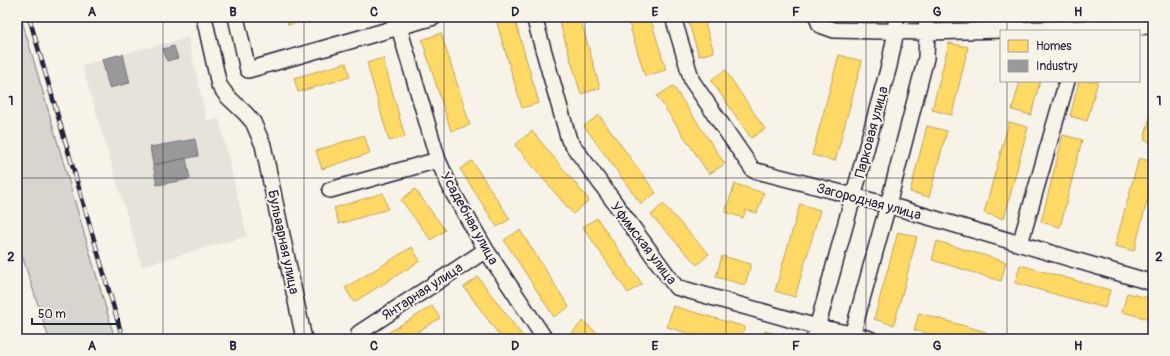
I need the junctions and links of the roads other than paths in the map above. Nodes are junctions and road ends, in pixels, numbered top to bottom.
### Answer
1 (204, 17) edge
2 (236, 17) edge
3 (434, 17) edge
4 (534, 17) edge
5 (673, 17) edge
6 (817, 17) edge
7 (926, 17) edge
8 (397, 22) edge
9 (896, 24) edge
10 (1153, 26) edge
11 (1082, 29) edge
12 (1030, 30) edge
13 (1000, 31) edge
14 (927, 32) junction
15 (1067, 82) edge
16 (438, 160) junction
17 (330, 190) dead end
18 (853, 196) junction
19 (888, 205) junction
20 (1020, 244) junction
21 (486, 250) junction
22 (1152, 278) edge
23 (359, 333) dead end
24 (815, 333) edge
25 (852, 336) edge
26 (304, 339) edge
27 (544, 339) edge
28 (870, 339) edge

1 - 26 street, Бульварная улица
2 - 8 street
3 - 8 street
4 - 24 street, Уфимская улица
5 - 18 street, Загородная улица
6 - 9 street
7 - 14 street
8 - 16 street, Усадебная улица
9 - 14 street
9 - 18 street, Парковая улица
10 - 11 street
11 - 12 street
13 - 14 street
14 - 19 street
15 - 20 street
16 - 17 street
16 - 21 street, Усадебная улица
18 - 19 street, Загородная улица
18 - 24 street, Парковая улица
19 - 20 street, Загородная улица
19 - 25 street
20 - 22 street, Загородная улица
21 - 23 street, Янтарная улица
21 - 27 street, Усадебная улица
24 - 25 street, Уфимская улица
25 - 28 street, Уфимская улица

